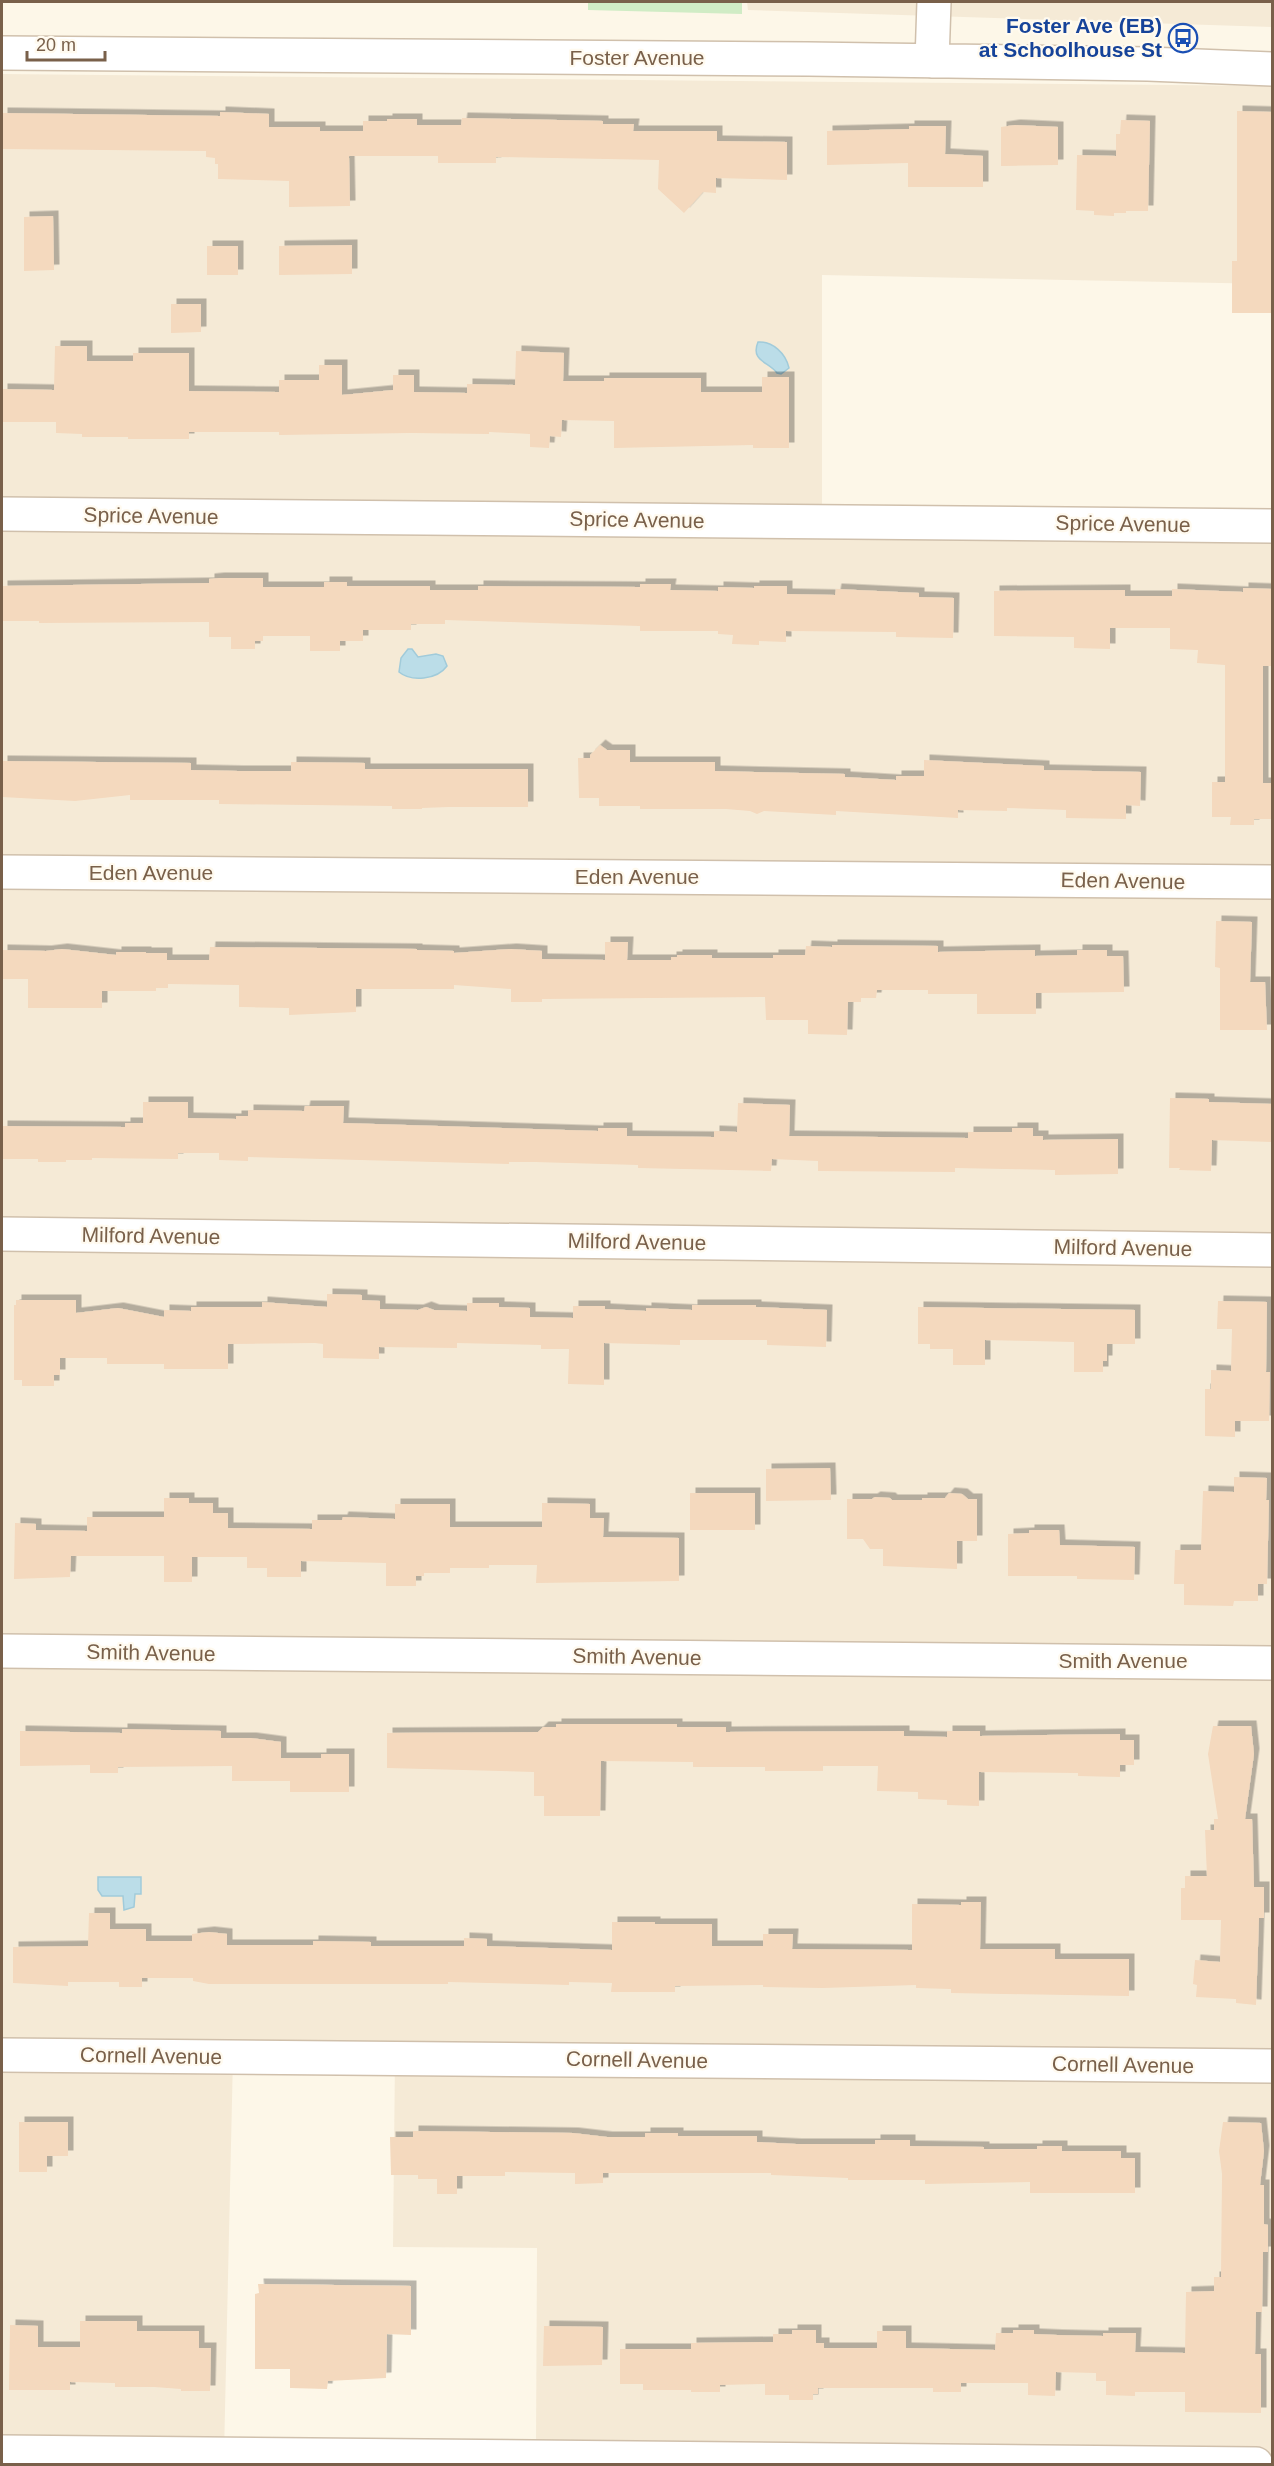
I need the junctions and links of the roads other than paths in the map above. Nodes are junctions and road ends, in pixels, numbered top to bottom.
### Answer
1 (934, 2) edge
2 (2, 53) edge
3 (933, 61) junction
4 (1272, 69) edge
5 (2, 514) edge
6 (1272, 526) edge
7 (2, 872) edge
8 (1272, 882) edge
9 (2, 1234) edge
10 (1272, 1250) edge
11 (2, 1651) edge
12 (1272, 1663) edge
13 (2, 2055) edge
14 (1272, 2066) edge
15 (2, 2452) edge
16 (1256, 2464) edge

1 - 3 street
2 - 3 street, Foster Avenue
3 - 4 street, Foster Avenue
5 - 6 street, Sprice Avenue
7 - 8 street, Eden Avenue
9 - 10 street, Milford Avenue
11 - 12 street, Smith Avenue
13 - 14 street, Cornell Avenue
15 - 16 street

